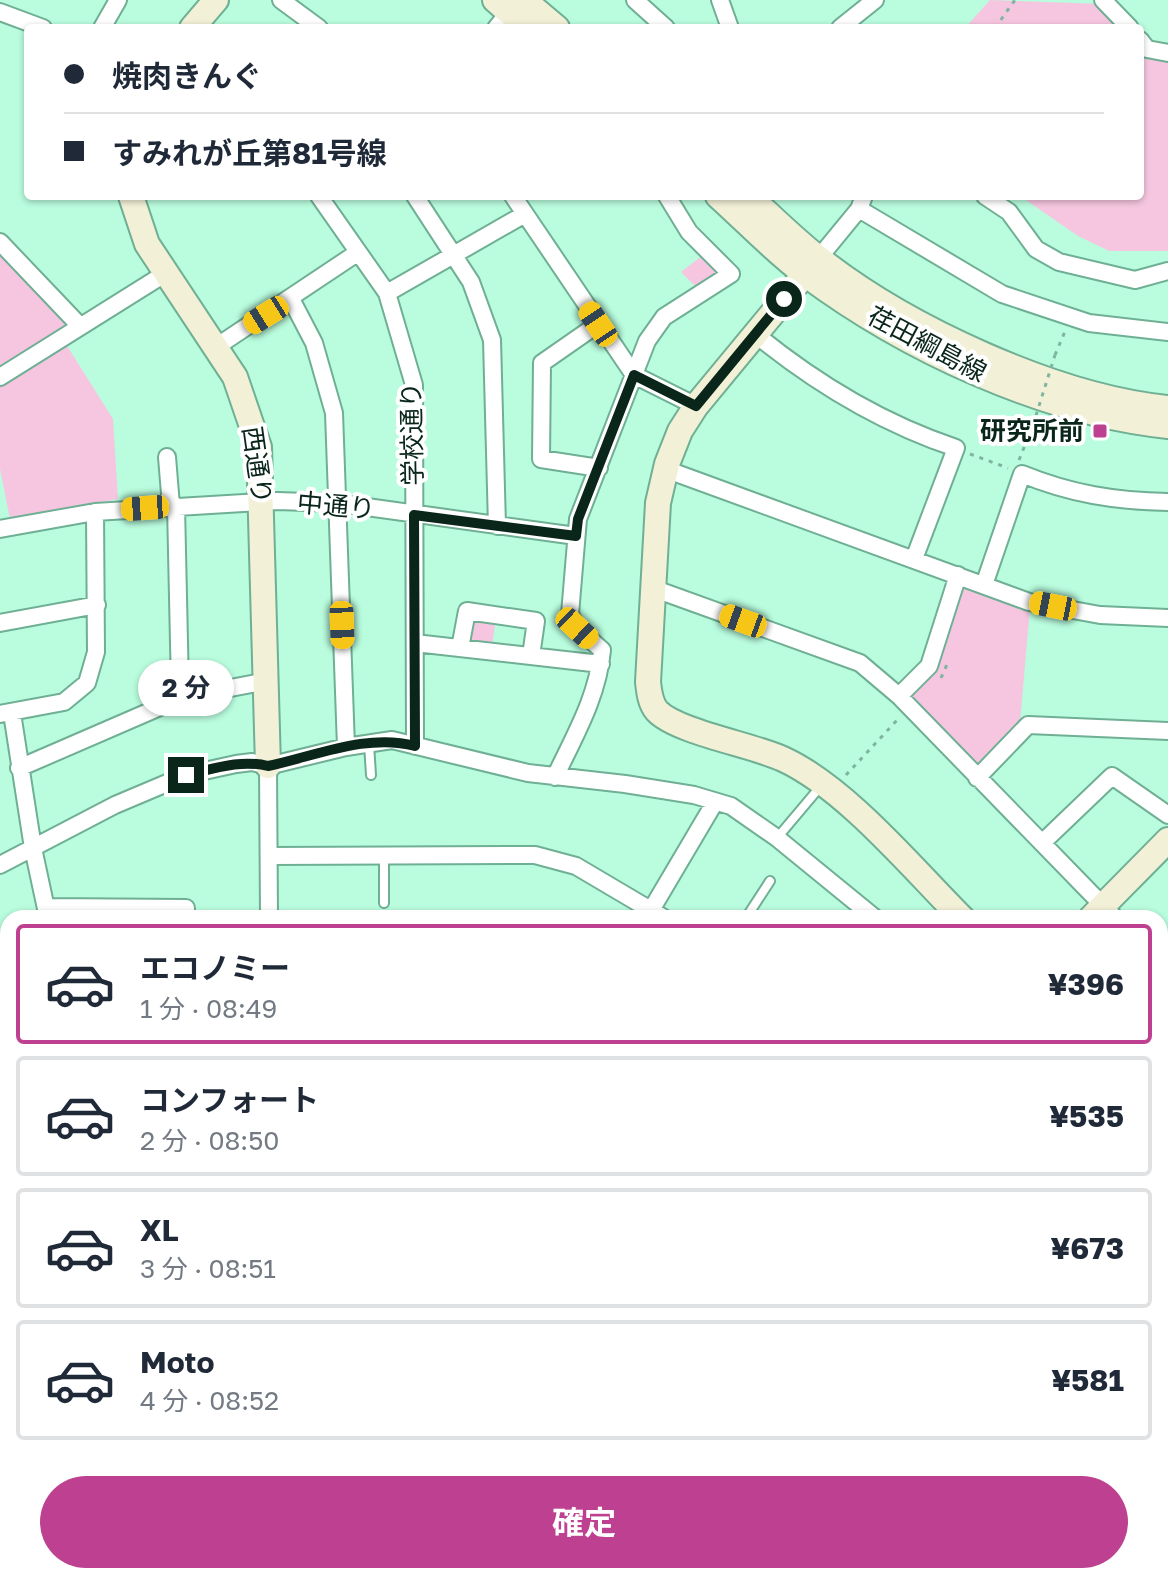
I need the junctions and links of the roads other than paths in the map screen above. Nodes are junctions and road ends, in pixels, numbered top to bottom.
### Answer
1 (118, 0) edge
2 (216, 0) edge
3 (281, 0) edge
4 (635, 0) edge
5 (720, 0) edge
6 (875, 0) edge
7 (1103, 0) edge
8 (0, 12) edge
9 (510, 14) edge
10 (32, 24) edge
11 (104, 24) edge
12 (195, 24) edge
13 (314, 24) edge
14 (544, 24) edge
15 (662, 24) edge
16 (729, 24) edge
17 (845, 24) edge
18 (1126, 24) edge
19 (1144, 45) edge
20 (1168, 53) edge
21 (132, 200) edge
22 (322, 200) edge
23 (418, 200) edge
24 (516, 200) edge
25 (669, 200) edge
26 (723, 200) edge
27 (753, 200) edge
28 (991, 200) edge
29 (861, 202) edge
30 (525, 214) junction
31 (0, 242) edge
32 (357, 253) junction
33 (454, 254) junction
34 (812, 266) junction
35 (1168, 271) edge
36 (166, 273) junction
37 (387, 293) junction
38 (291, 299) junction
39 (598, 324) junction
40 (79, 325) junction
41 (1168, 332) edge
42 (754, 333) junction
43 (216, 347) junction
44 (634, 375) junction
45 (0, 377) edge
46 (696, 406) junction
47 (1168, 408) edge
48 (1168, 426) edge
49 (167, 457) dead end
50 (599, 468) junction
51 (665, 469) junction
52 (264, 502) junction
53 (1168, 502) edge
54 (338, 503) junction
55 (173, 506) junction
56 (0, 509) edge
57 (95, 512) junction
58 (414, 515) junction
59 (497, 526) junction
60 (2, 529) edge
61 (576, 536) junction
62 (914, 559) junction
63 (958, 575) junction
64 (984, 585) junction
65 (655, 589) junction
66 (97, 605) junction
67 (1168, 618) edge
68 (0, 623) edge
69 (415, 643) junction
70 (460, 648) junction
71 (531, 656) junction
72 (601, 664) junction
73 (267, 681) junction
74 (183, 697) junction
75 (904, 702) junction
76 (6, 714) edge
77 (1168, 731) edge
78 (369, 743) junction
79 (415, 746) junction
80 (346, 747) junction
81 (268, 766) junction
82 (19, 768) junction
83 (371, 775) dead end
84 (555, 777) junction
85 (977, 778) junction
86 (828, 786) junction
87 (715, 802) junction
88 (1168, 815) edge
89 (777, 838) junction
90 (1168, 840) edge
91 (1042, 843) junction
92 (33, 848) junction
93 (269, 856) junction
94 (384, 856) junction
95 (0, 865) edge
96 (770, 881) dead end
97 (384, 903) dead end
98 (47, 910) edge
99 (116, 910) edge
100 (186, 910) edge
101 (269, 910) edge
102 (646, 910) edge
103 (657, 910) edge
104 (751, 910) edge
105 (865, 910) edge
106 (954, 910) edge
107 (1100, 910) edge
108 (1107, 910) edge

1 - 11 street
2 - 12 street
3 - 13 street
4 - 15 street
5 - 16 street
6 - 17 street
7 - 18 street
8 - 10 street
9 - 14 street
19 - 20 street
21 - 36 street, 西通り
22 - 32 street, 学校通り
23 - 33 street
24 - 30 street
25 - 44 street
26 - 34 street, 荏田綱島線
27 - 34 street, 荏田綱島線
28 - 35 street
29 - 34 street
29 - 41 street
30 - 33 street
30 - 39 street
31 - 40 street
32 - 37 street, 学校通り
32 - 38 street
33 - 37 street
33 - 59 street
34 - 42 street
34 - 47 street, 荏田綱島線
34 - 48 street, 荏田綱島線
36 - 40 street
36 - 43 street, 西通り
37 - 58 street, 学校通り
38 - 43 street
38 - 54 street
39 - 44 street
39 - 50 street
40 - 45 street
42 - 46 street
42 - 62 street
43 - 52 street, 西通り
44 - 46 street
44 - 50 street
46 - 51 street
49 - 55 street
50 - 61 street
51 - 62 street
51 - 65 street
52 - 54 street, 中通り
52 - 55 street, 中通り
52 - 73 street, 西通り
53 - 64 street
54 - 58 street, 中通り
54 - 80 street
55 - 57 street, 中通り
55 - 74 street
56 - 60 street
57 - 60 street, 中通り
57 - 66 street
58 - 59 street, 中通り
58 - 69 street, 学校通り
59 - 61 street, 中通り
61 - 72 street
62 - 63 street
63 - 64 street
63 - 75 street
64 - 67 street
65 - 75 street
65 - 86 street
66 - 68 street
66 - 76 street
69 - 70 street
69 - 79 street, 学校通り
70 - 71 street
70 - 71 street
71 - 72 street
72 - 84 street
73 - 74 street
73 - 81 street, 西通り
74 - 82 street
75 - 85 street
76 - 82 street
77 - 85 street
78 - 79 street
78 - 80 street
78 - 83 lane
79 - 84 street
80 - 81 street
81 - 92 street
81 - 93 street
82 - 92 street
84 - 87 street
85 - 91 street
86 - 89 lane
86 - 106 street
87 - 89 street
87 - 103 street
88 - 91 street
89 - 105 street
90 - 108 street
91 - 107 street
92 - 95 street
92 - 98 street
93 - 94 street
93 - 101 street
94 - 97 lane
94 - 102 street
96 - 104 lane
99 - 100 street

